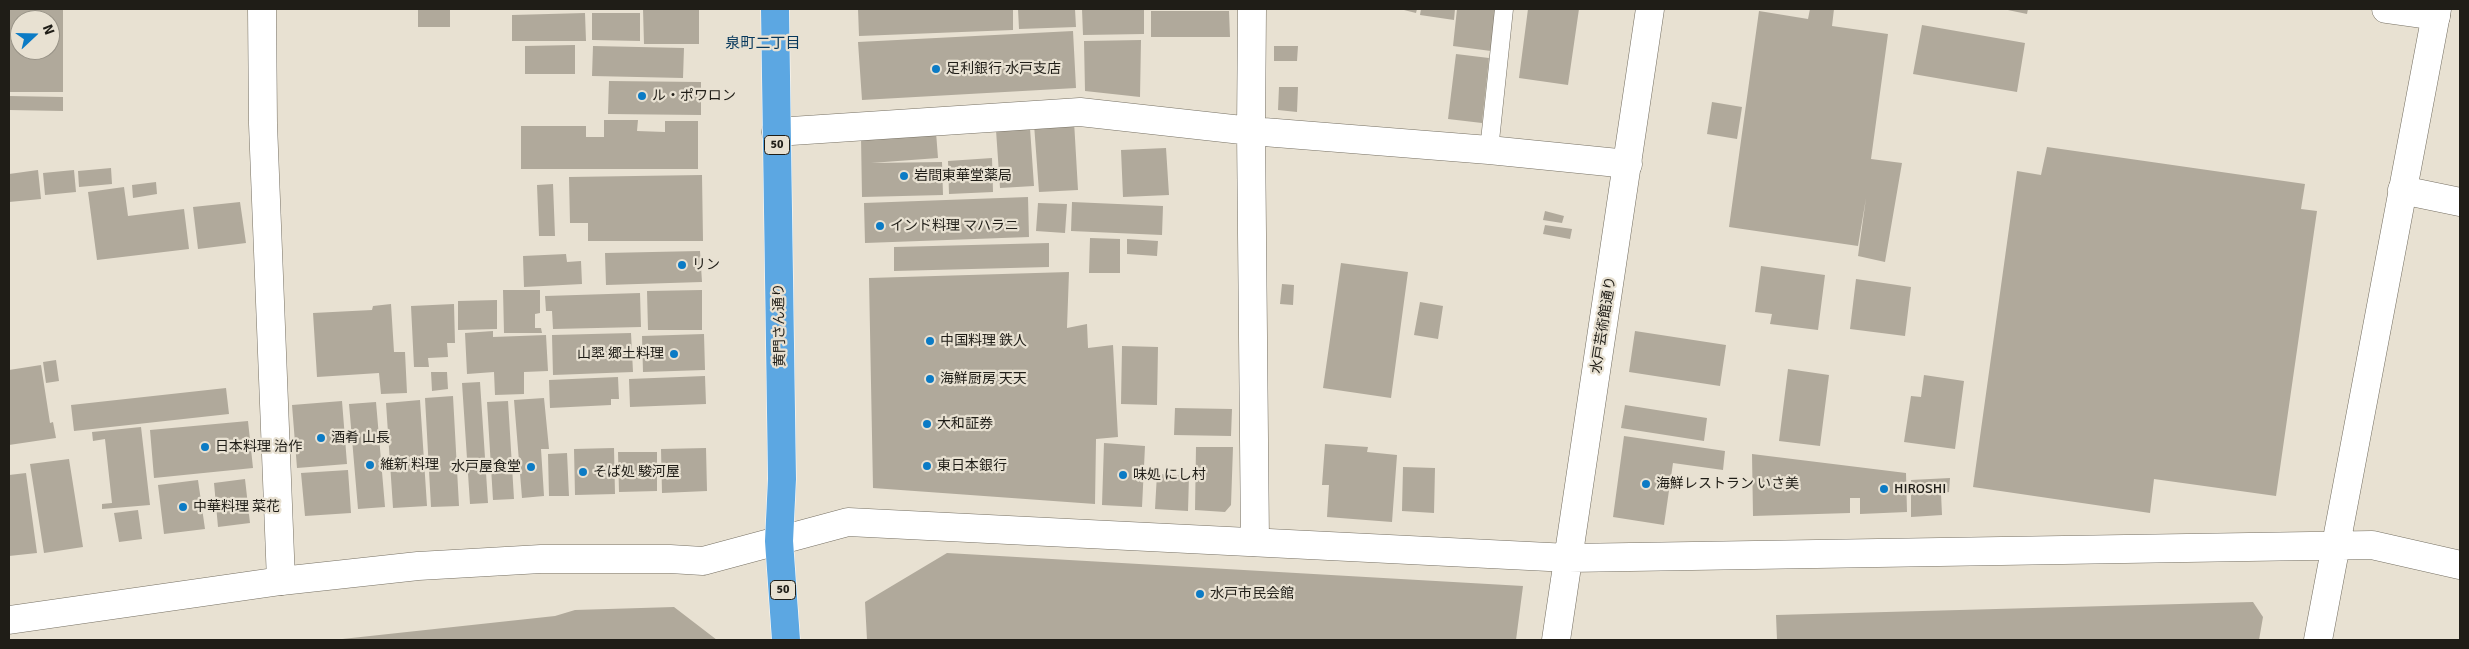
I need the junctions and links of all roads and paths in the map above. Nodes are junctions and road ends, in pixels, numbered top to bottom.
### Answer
1 (262, 9) edge
2 (775, 9) edge
3 (1252, 9) edge
4 (1504, 9) edge
5 (1650, 9) edge
6 (2386, 9) edge
7 (2437, 13) edge
8 (1251, 131) junction
9 (776, 132) junction
10 (1489, 150) junction
11 (1628, 164) junction
12 (2402, 190) junction
13 (2460, 202) edge
14 (779, 541) junction
15 (1255, 542) junction
16 (2335, 545) junction
17 (1568, 558) junction
18 (2460, 565) edge
19 (281, 581) junction
20 (9, 620) edge
21 (786, 640) edge
22 (1556, 640) edge
23 (2318, 640) edge

1 - 19 street
2 - 9 highway, 黄門さん通り / 50
3 - 8 street
4 - 10 lane
5 - 11 street, 水戸芸術館通り
6 - 7 street
7 - 12 street
8 - 9 street
8 - 10 street
8 - 15 street
9 - 14 highway, 黄門さん通り / 50
10 - 11 street
11 - 17 street, 水戸芸術館通り
12 - 13 street
12 - 16 street
14 - 15 street
14 - 19 street
14 - 21 highway, 黄門さん通り / 50
15 - 17 street
16 - 17 street
16 - 18 street
16 - 23 street
17 - 22 street, 水戸芸術館通り
19 - 20 street

